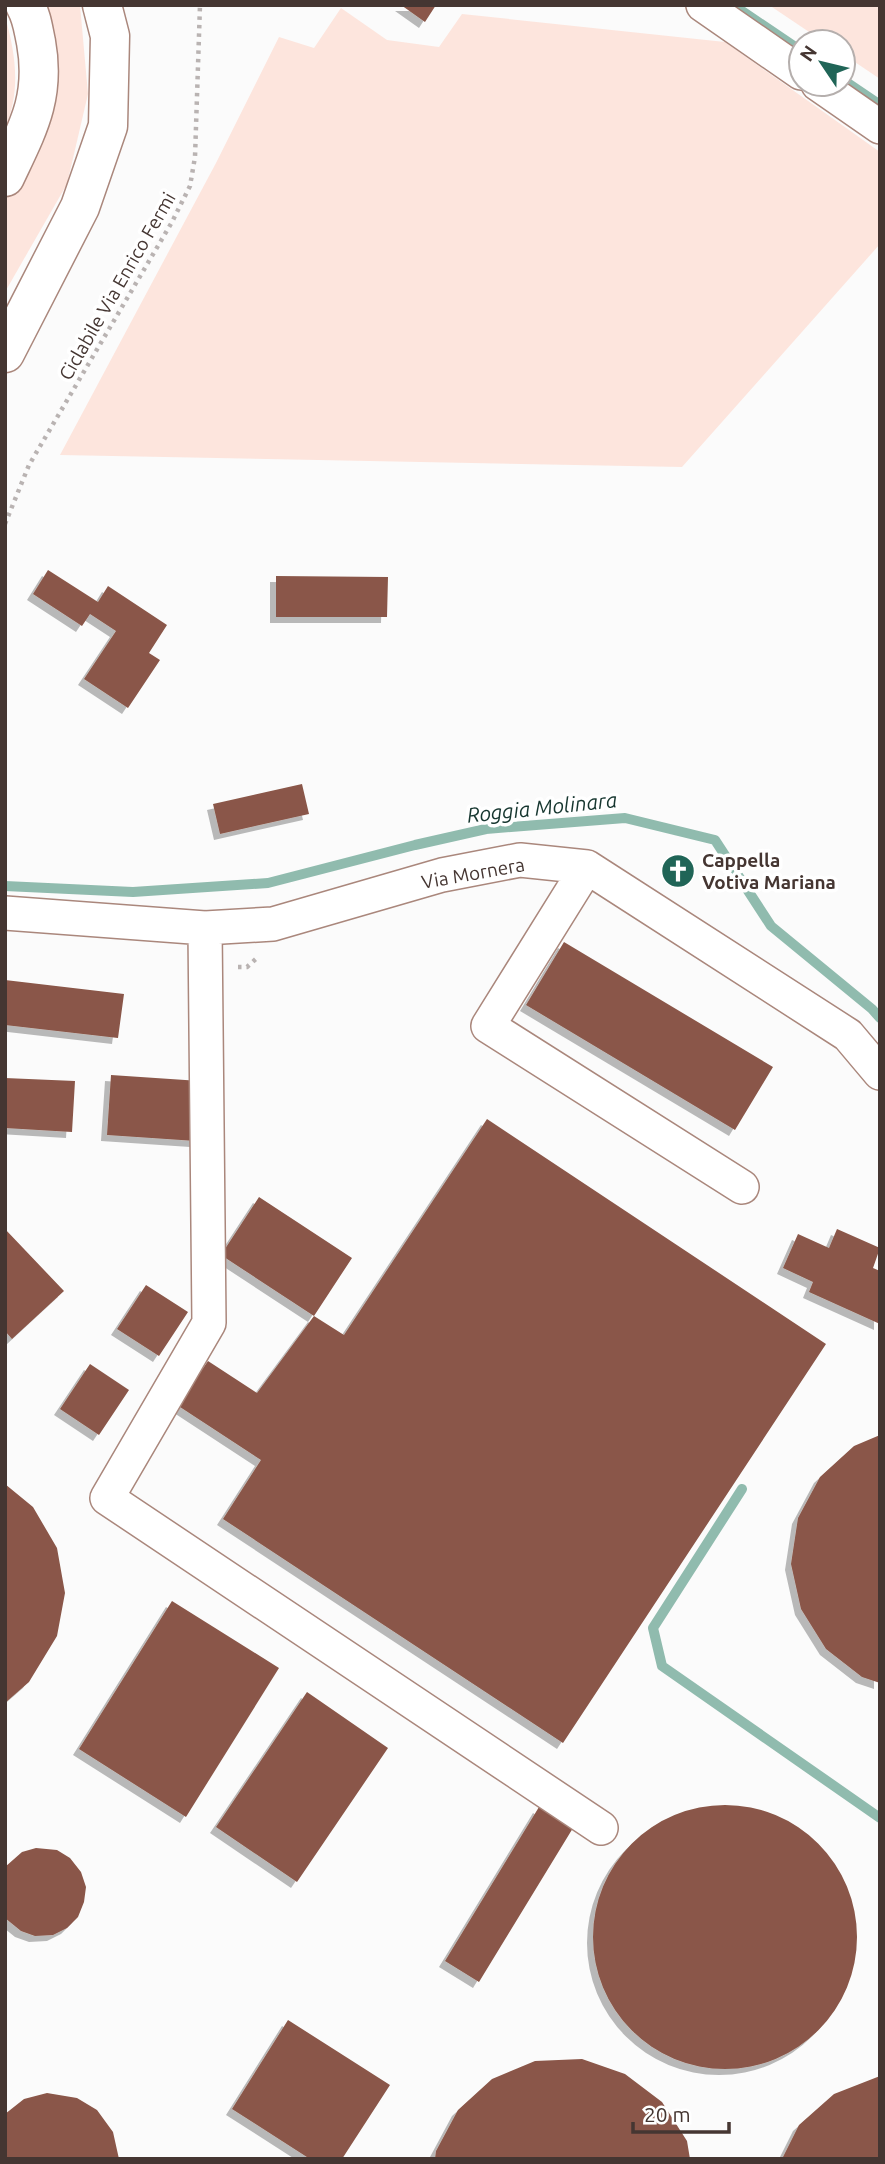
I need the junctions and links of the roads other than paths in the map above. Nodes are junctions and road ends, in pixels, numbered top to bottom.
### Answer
1 (25, 5) edge
2 (102, 5) edge
3 (703, 5) edge
4 (787, 63) edge
5 (838, 98) edge
6 (880, 127) edge
7 (5, 177) edge
8 (5, 352) edge
9 (587, 867) junction
10 (5, 913) edge
11 (205, 928) junction
12 (880, 1073) edge
13 (742, 1187) dead end
14 (601, 1828) dead end

1 - 7 main road
2 - 8 main road
3 - 4 street
5 - 6 street
9 - 11 street, Via Mornera
9 - 12 street, Via Mornera
9 - 13 street
10 - 11 street, Via Mornera
11 - 14 street

